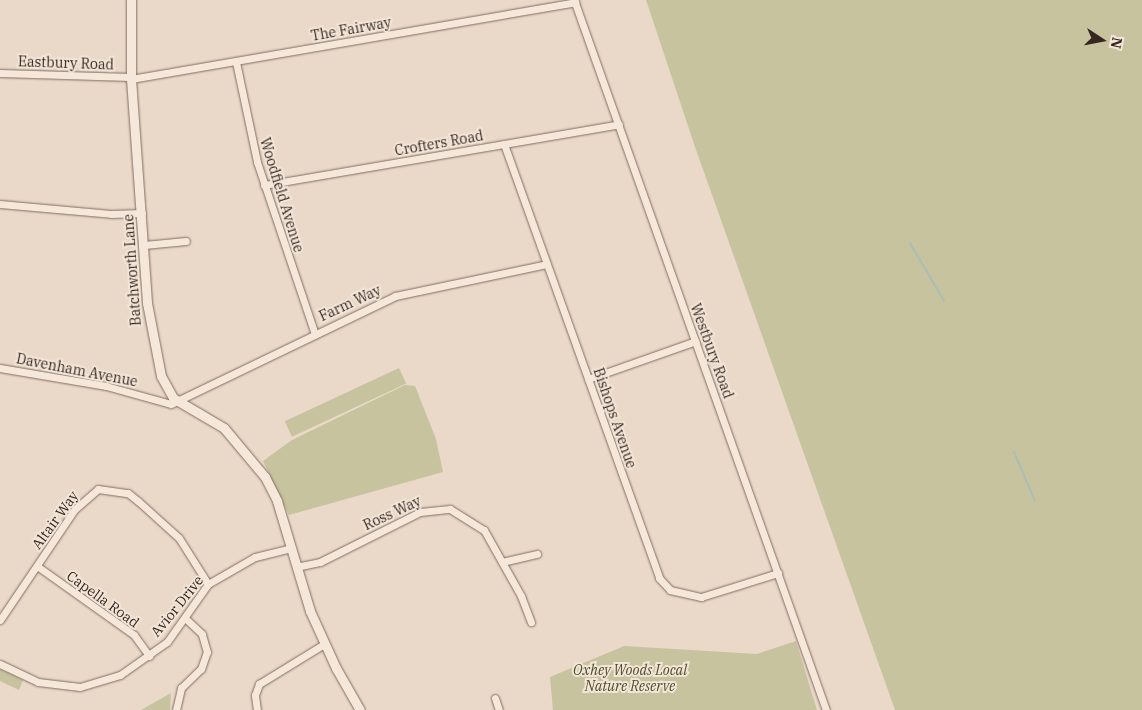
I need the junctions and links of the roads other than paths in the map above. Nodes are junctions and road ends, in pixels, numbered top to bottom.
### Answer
1 (131, 0) edge
2 (574, 1) edge
3 (236, 62) junction
4 (0, 74) edge
5 (130, 78) junction
6 (619, 124) junction
7 (504, 144) junction
8 (264, 186) junction
9 (0, 204) edge
10 (142, 213) junction
11 (186, 241) dead end
12 (144, 245) junction
13 (547, 264) junction
14 (314, 334) junction
15 (696, 341) junction
16 (0, 370) edge
17 (588, 379) junction
18 (178, 402) junction
19 (290, 548) junction
20 (537, 554) dead end
21 (502, 562) junction
22 (37, 566) junction
23 (296, 567) junction
24 (778, 573) junction
25 (208, 584) junction
26 (186, 618) junction
27 (0, 620) edge
28 (531, 622) dead end
29 (324, 644) junction
30 (149, 656) junction
31 (0, 664) edge
32 (495, 698) dead end
33 (176, 710) edge
34 (257, 710) edge
35 (360, 710) edge
36 (499, 710) edge
37 (826, 710) edge

1 - 5 street, Batchworth Lane
2 - 3 street, The Fairway
2 - 6 street, Westbury Road
3 - 5 street, The Fairway
3 - 8 street, Woodfield Avenue
4 - 5 street, Eastbury Road
5 - 10 street, Batchworth Lane
6 - 7 street, Crofters Road
6 - 15 street, Westbury Road
7 - 8 street, Crofters Road
7 - 13 street, Bishops Avenue
8 - 14 street, Woodfield Avenue
9 - 10 street
10 - 12 street, Batchworth Lane
11 - 12 street
12 - 18 street, Batchworth Lane
13 - 14 street, Farm Way
13 - 17 street, Bishops Avenue
14 - 18 street, Farm Way
15 - 17 street
15 - 24 street, Westbury Road
16 - 18 street, Davenham Avenue
17 - 24 street, Bishops Avenue
18 - 19 street, Batchworth Lane
19 - 23 street, Batchworth Lane
19 - 25 street, Avior Drive
20 - 21 street
21 - 23 street, Ross Way
21 - 28 street, Ross Way
22 - 25 street, Altair Way
22 - 27 street, Altair Way
22 - 30 street, Capella Road
23 - 29 street, Batchworth Lane
24 - 37 street, Westbury Road
25 - 26 street, Avior Drive
26 - 30 street, Avior Drive
26 - 33 street
29 - 34 street
29 - 35 street, Batchworth Lane
30 - 31 street, Avior Drive
32 - 36 street

